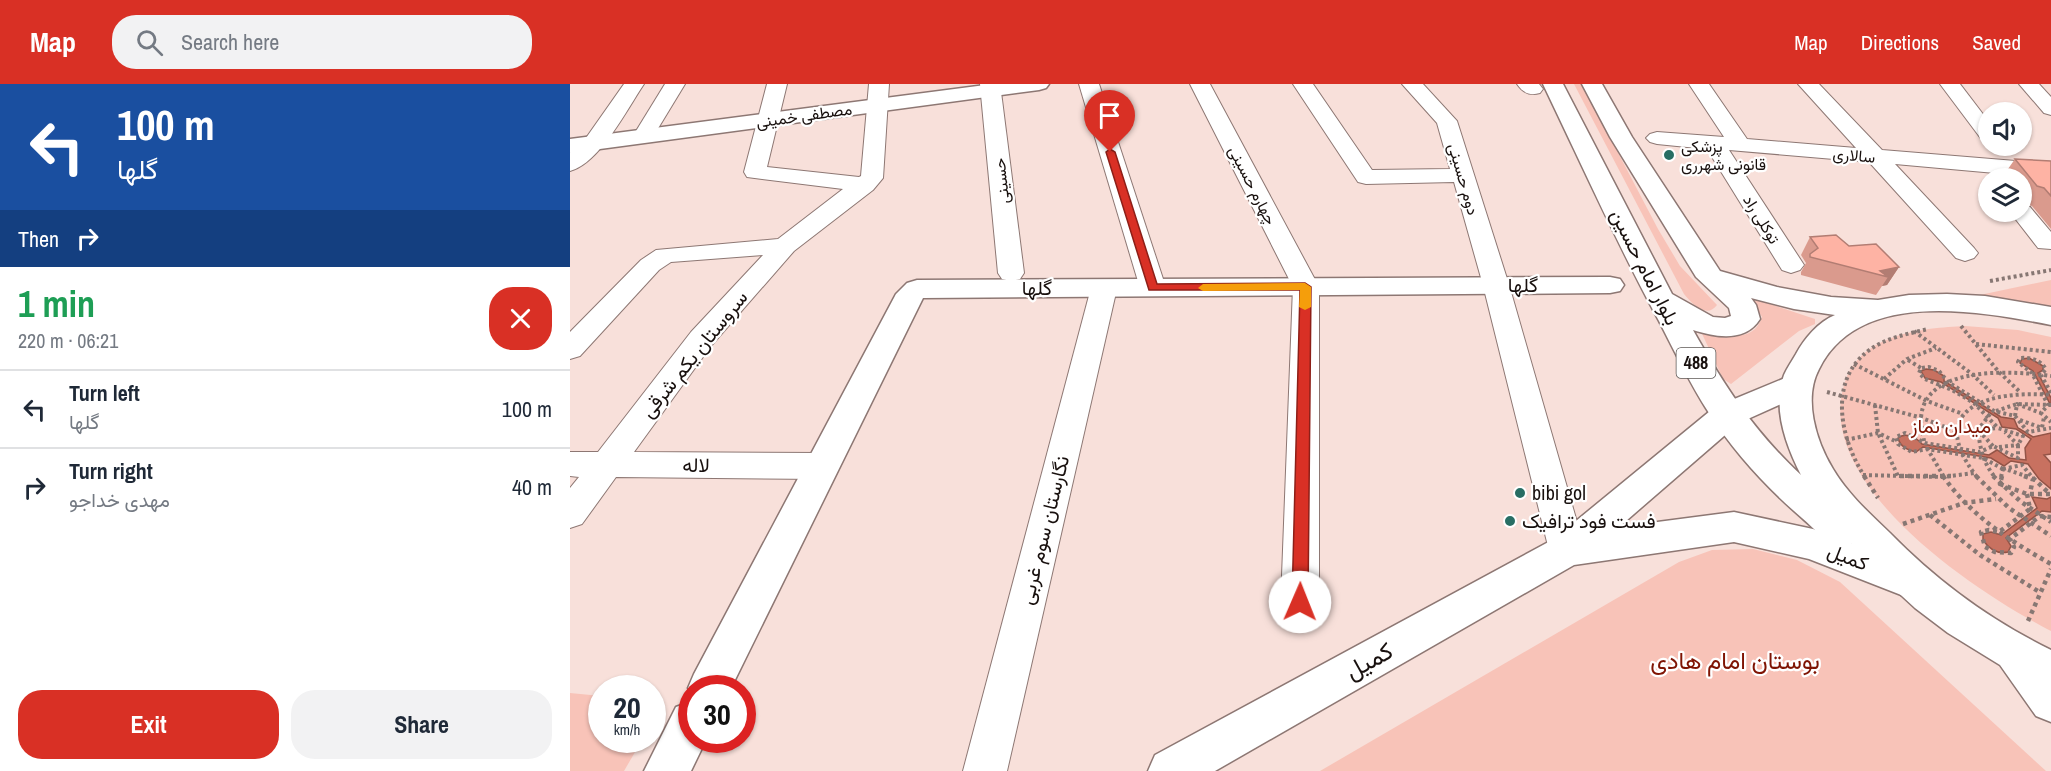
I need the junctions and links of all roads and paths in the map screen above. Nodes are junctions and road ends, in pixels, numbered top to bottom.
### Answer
1 (634, 84) edge
2 (675, 84) edge
3 (777, 84) edge
4 (1039, 84) edge
5 (1089, 84) edge
6 (1200, 84) edge
7 (1303, 84) edge
8 (1412, 84) edge
9 (1592, 84) edge
10 (1699, 84) edge
11 (1808, 84) edge
12 (1950, 84) edge
13 (2029, 84) edge
14 (1538, 86) edge
15 (990, 87) edge
16 (878, 95) edge
17 (2051, 109) edge
18 (768, 120) junction
19 (1978, 121) edge
20 (644, 136) junction
21 (1657, 138) dead end
22 (594, 143) junction
23 (1714, 143) junction
24 (1740, 145) junction
25 (570, 146) edge
26 (1874, 156) junction
27 (570, 164) edge
28 (1978, 169) edge
29 (2032, 171) edge
30 (2051, 171) edge
31 (1461, 175) junction
32 (865, 185) junction
33 (2030, 222) edge
34 (2047, 243) dead end
35 (785, 246) junction
36 (1965, 253) dead end
37 (1791, 265) dead end
38 (1011, 273) dead end
39 (1710, 277) junction
40 (1496, 285) junction
41 (1610, 285) dead end
42 (1305, 287) junction
43 (1104, 288) junction
44 (1153, 288) junction
45 (1660, 299) junction
46 (1885, 308) junction
47 (2051, 316) edge
48 (1961, 326) dead end
49 (1929, 328) dead end
50 (1914, 331) junction
51 (1976, 344) junction
52 (2023, 347) junction
53 (1937, 348) junction
54 (570, 349) edge
55 (2051, 352) edge
56 (2028, 357) junction
57 (1907, 359) junction
58 (1854, 364) junction
59 (1921, 368) junction
60 (1998, 371) junction
61 (2032, 373) junction
62 (1972, 374) junction
63 (2041, 375) junction
64 (2051, 376) edge
65 (1884, 379) junction
66 (1948, 382) junction
67 (1797, 384) junction
68 (1943, 385) junction
69 (2020, 392) junction
70 (2042, 394) junction
71 (2051, 394) edge
72 (1994, 395) junction
73 (1841, 396) junction
74 (1927, 400) junction
75 (1978, 401) junction
76 (1974, 404) junction
77 (2017, 404) junction
78 (1875, 405) junction
79 (2050, 405) edge
80 (1995, 411) junction
81 (1963, 414) junction
82 (1989, 414) junction
83 (1727, 415) junction
84 (2043, 415) junction
85 (1922, 418) junction
86 (2017, 418) junction
87 (2051, 422) edge
88 (2042, 428) junction
89 (2051, 428) edge
90 (2000, 429) junction
91 (1978, 430) junction
92 (1958, 432) junction
93 (2028, 432) junction
94 (1878, 434) junction
95 (2023, 435) junction
96 (1846, 440) junction
97 (1895, 441) junction
98 (1925, 442) junction
99 (2018, 445) junction
100 (1996, 447) junction
101 (1927, 449) junction
102 (1961, 449) junction
103 (1980, 452) junction
104 (1963, 455) junction
105 (1983, 458) junction
106 (2018, 458) junction
107 (570, 464) edge
108 (607, 464) junction
109 (2022, 465) junction
110 (822, 466) junction
111 (2006, 470) junction
112 (1974, 473) junction
113 (1862, 475) junction
114 (1898, 476) junction
115 (1943, 477) junction
116 (2032, 479) junction
117 (2000, 483) junction
118 (2028, 494) junction
119 (2050, 495) edge
120 (1997, 498) junction
121 (1964, 502) junction
122 (1884, 505) dead end
123 (2030, 509) junction
124 (570, 514) edge
125 (1930, 514) junction
126 (2040, 516) junction
127 (2020, 517) junction
128 (2051, 517) edge
129 (2051, 522) edge
130 (2030, 524) junction
131 (1909, 532) dead end
132 (1999, 532) junction
133 (2051, 536) edge
134 (2010, 539) junction
135 (1988, 549) junction
136 (1567, 550) junction
137 (1980, 555) junction
138 (2051, 564) edge
139 (2051, 569) edge
140 (1914, 583) junction
141 (2040, 593) junction
142 (1300, 602) dead end
143 (2025, 627) junction
144 (2051, 671) edge
145 (716, 675) edge
146 (2051, 701) edge
147 (678, 749) edge
148 (667, 771) edge
149 (985, 771) edge
150 (1171, 771) edge

1 - 22 street
2 - 20 street
3 - 18 street
4 - 15 main road, مصطفی خمینی
5 - 44 street
6 - 42 street, چهارم حسینی
7 - 31 street
8 - 31 street, دوم حسینی
9 - 39 main road
10 - 24 street
11 - 26 street
12 - 19 street
13 - 17 street
14 - 45 main road, بلوار امام حسین / 488
15 - 16 main road, مصطفی خمینی
15 - 38 street, حسینی
16 - 18 main road, مصطفی خمینی
16 - 32 street
18 - 20 main road, مصطفی خمینی
18 - 32 street
20 - 22 main road, مصطفی خمینی
21 - 23 street, سالاری
22 - 25 main road, مصطفی خمینی
22 - 27 street
23 - 24 street, سالاری
23 - 37 street, توکلی راد
24 - 26 street, سالاری
26 - 28 street, سالاری
26 - 36 street
29 - 30 street, سالاری
31 - 40 street, دوم حسینی
32 - 35 street, سروستان یکم شرقی
33 - 34 street
35 - 54 street
35 - 108 street, سروستان یکم شرقی
39 - 45 main road
39 - 46 main road
40 - 41 main road, گلها
40 - 42 main road, گلها
40 - 136 street, دوم حسینی
42 - 44 main road, گلها
42 - 142 street
43 - 44 main road, گلها
43 - 110 main road, گلها
43 - 149 street, نگارستان سوم غربی
45 - 83 main road, بلوار امام حسین / 488
46 - 47 main road
46 - 50 path
46 - 67 main road
48 - 51 path
49 - 50 path
50 - 53 path
50 - 58 path
51 - 52 path
51 - 60 path
52 - 55 path
52 - 56 path
53 - 57 path
53 - 62 path
56 - 61 path
56 - 63 path
57 - 59 path
57 - 65 path
58 - 65 path
58 - 73 path
59 - 66 path
59 - 68 path
60 - 61 path
60 - 62 path
60 - 69 path
61 - 63 path
61 - 70 path
62 - 66 path
62 - 72 path
63 - 64 path
63 - 71 path
65 - 74 path
66 - 68 path
66 - 75 path
67 - 73 path
67 - 83 main road, کمیل
67 - 140 main road
68 - 74 path
68 - 76 path
69 - 70 path
69 - 72 path
70 - 71 path
70 - 79 path
72 - 75 path
73 - 78 path
73 - 96 path
74 - 81 path
74 - 85 path
75 - 76 path
75 - 80 path
76 - 81 path
76 - 82 path
77 - 79 path
77 - 80 path
77 - 84 path
77 - 86 path
78 - 85 path
78 - 94 path
79 - 84 path
80 - 82 path
80 - 86 path
81 - 92 path
82 - 90 path
82 - 91 path
83 - 136 main road, کمیل
83 - 140 main road, بلوار امام حسین / 488
84 - 87 path
84 - 88 path
85 - 92 path
85 - 98 path
86 - 88 path
86 - 93 path
88 - 89 path
88 - 93 path
90 - 91 path
90 - 95 path
90 - 99 path
91 - 100 path
91 - 103 path
92 - 102 path
93 - 95 path
94 - 96 path
94 - 97 path
94 - 114 path
95 - 99 path
96 - 113 path
97 - 98 path
97 - 101 path
98 - 101 path
98 - 102 path
99 - 100 path
99 - 106 path
100 - 103 path
100 - 106 path
101 - 104 path
101 - 115 path
102 - 103 path
102 - 104 path
103 - 105 path
104 - 105 path
104 - 112 path
105 - 111 path
105 - 117 path
106 - 109 path
107 - 108 street, لاله
108 - 110 street, لاله
108 - 124 street, سروستان یکم شرقی
109 - 111 path
109 - 116 path
110 - 145 main road, گلها
111 - 116 path
111 - 117 path
112 - 115 path
112 - 120 path
113 - 114 path
113 - 122 path
114 - 115 path
115 - 121 path
116 - 118 path
116 - 119 path
117 - 118 path
117 - 123 path
118 - 119 path
118 - 123 path
120 - 121 path
120 - 127 path
121 - 125 path
121 - 132 path
123 - 126 path
123 - 127 path
125 - 131 path
125 - 137 path
126 - 128 path
126 - 129 path
126 - 130 path
127 - 130 path
127 - 132 path
130 - 133 path
130 - 134 path
132 - 134 path
132 - 135 path
134 - 135 path
134 - 138 path
135 - 137 path
136 - 140 main road, کمیل
136 - 150 main road, کمیل
137 - 141 path
139 - 141 path
140 - 143 main road
141 - 143 path
143 - 144 main road
143 - 146 main road
147 - 148 main road

